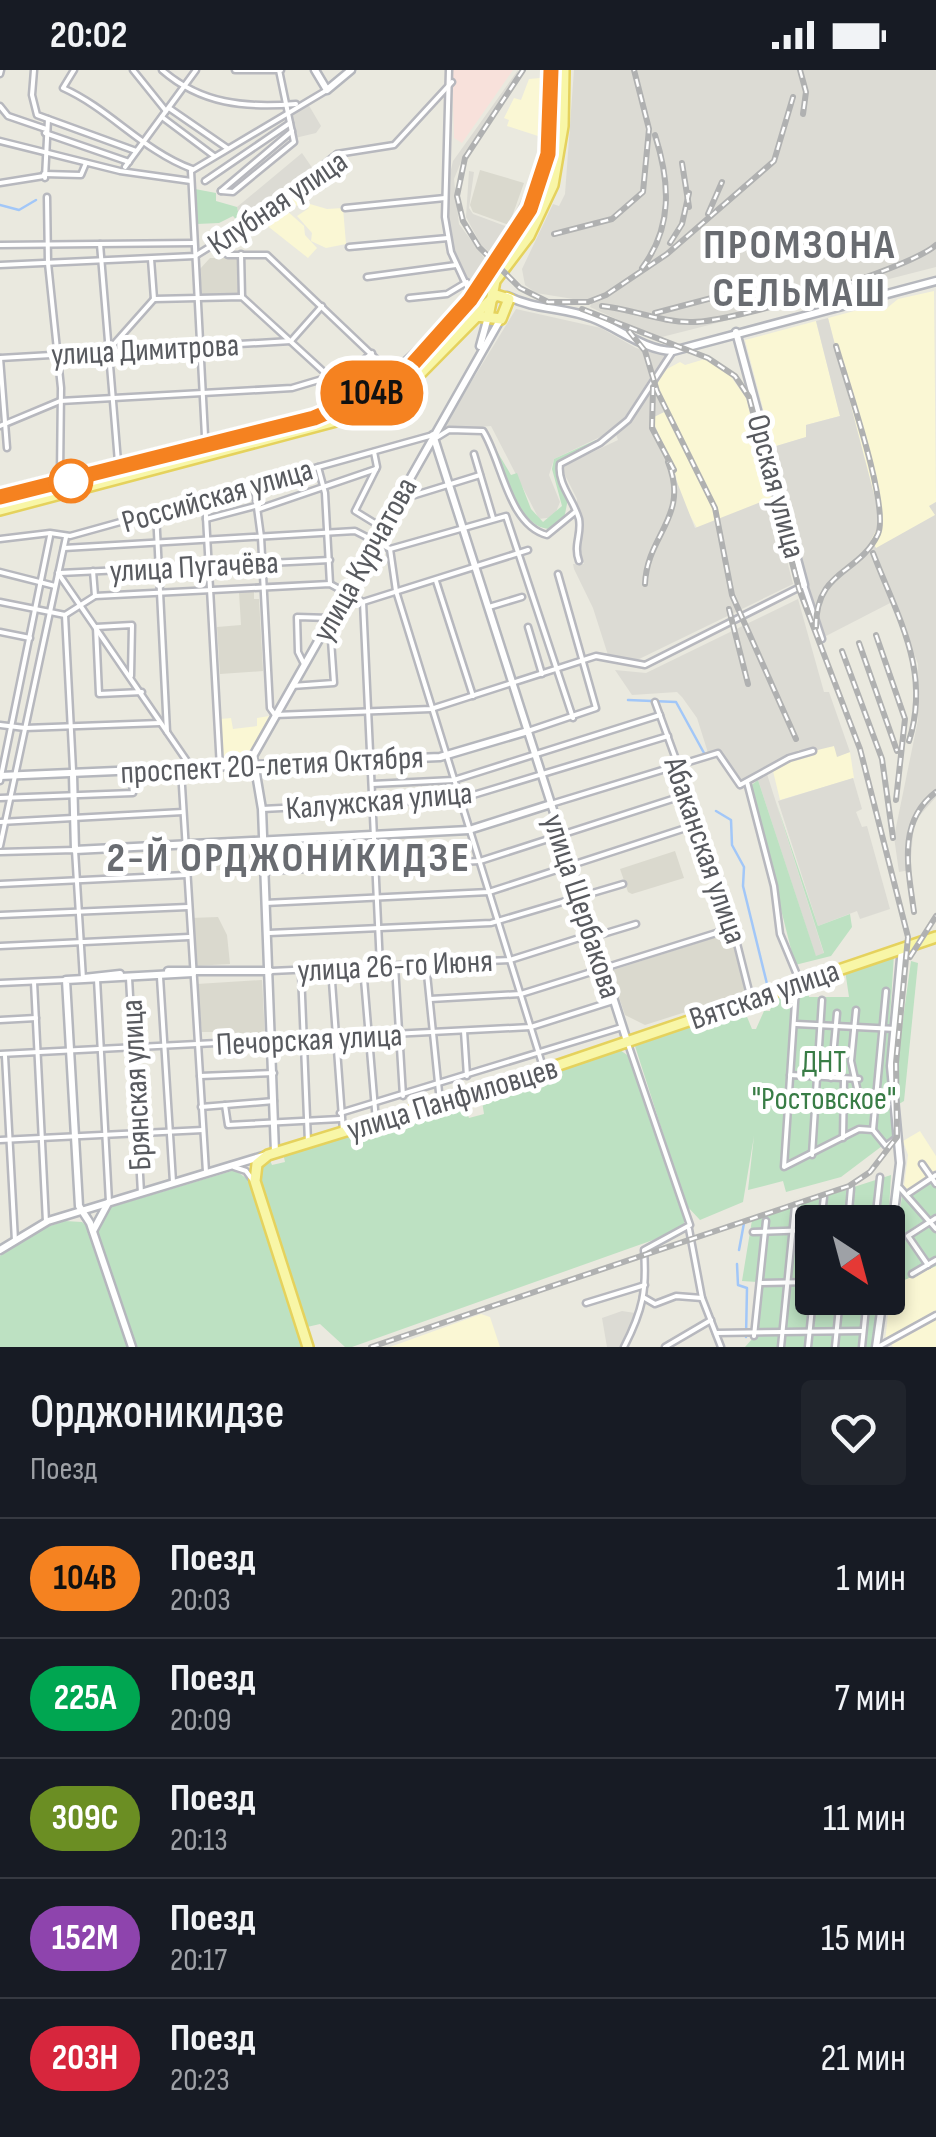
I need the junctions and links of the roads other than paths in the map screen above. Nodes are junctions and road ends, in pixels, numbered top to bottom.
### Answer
1 (34, 70) edge
2 (133, 70) edge
3 (162, 70) edge
4 (196, 70) edge
5 (234, 70) edge
6 (280, 70) edge
7 (315, 70) edge
8 (352, 70) edge
9 (449, 70) edge
10 (566, 70) edge
11 (70, 71) edge
12 (452, 82) junction
13 (184, 88) junction
14 (326, 90) junction
15 (0, 106) edge
16 (287, 108) junction
17 (168, 109) junction
18 (162, 117) junction
19 (48, 119) junction
20 (290, 123) junction
21 (46, 131) junction
22 (292, 131) junction
23 (0, 141) edge
24 (144, 142) junction
25 (227, 148) junction
26 (136, 151) junction
27 (46, 154) junction
28 (214, 156) junction
29 (129, 162) junction
30 (86, 163) junction
31 (124, 169) junction
32 (192, 170) junction
33 (45, 176) junction
34 (191, 181) junction
35 (206, 181) dead end
36 (0, 183) edge
37 (47, 197) dead end
38 (445, 198) junction
39 (345, 208) dead end
40 (448, 238) junction
41 (194, 243) junction
42 (100, 244) junction
43 (212, 244) junction
44 (0, 245) edge
45 (47, 246) junction
46 (349, 247) dead end
47 (241, 254) junction
48 (194, 256) junction
49 (150, 258) junction
50 (101, 262) junction
51 (48, 263) junction
52 (456, 265) junction
53 (0, 266) edge
54 (505, 270) junction
55 (368, 277) dead end
56 (936, 281) edge
57 (467, 282) junction
58 (493, 292) junction
59 (505, 295) junction
60 (242, 297) junction
61 (197, 298) junction
62 (409, 298) dead end
63 (154, 300) junction
64 (520, 302) junction
65 (322, 306) junction
66 (508, 308) junction
67 (488, 317) junction
68 (501, 319) junction
69 (736, 332) junction
70 (291, 341) junction
71 (199, 346) junction
72 (673, 351) junction
73 (106, 352) junction
74 (479, 352) junction
75 (372, 353) junction
76 (55, 354) junction
77 (0, 358) edge
78 (392, 374) junction
79 (329, 377) junction
80 (336, 383) junction
81 (203, 394) junction
82 (110, 400) junction
83 (60, 401) junction
84 (348, 401) junction
85 (2, 424) edge
86 (205, 436) junction
87 (434, 436) junction
88 (6, 448) dead end
89 (374, 452) junction
90 (474, 454) dead end
91 (118, 462) junction
92 (318, 468) junction
93 (376, 469) junction
94 (480, 475) junction
95 (60, 476) junction
96 (451, 484) junction
97 (254, 485) junction
98 (324, 487) junction
99 (0, 491) edge
100 (206, 498) junction
101 (396, 501) junction
102 (259, 507) junction
103 (0, 508) edge
104 (156, 512) junction
105 (575, 512) junction
106 (492, 518) junction
107 (206, 519) junction
108 (381, 527) junction
109 (464, 527) junction
110 (328, 532) junction
111 (50, 533) junction
112 (66, 537) junction
113 (262, 537) junction
114 (0, 539) edge
115 (208, 540) junction
116 (374, 540) junction
117 (160, 544) junction
118 (64, 548) junction
119 (390, 549) junction
120 (525, 551) junction
121 (330, 560) junction
122 (579, 560) dead end
123 (262, 564) junction
124 (476, 566) junction
125 (208, 567) junction
126 (162, 568) junction
127 (94, 571) junction
128 (0, 572) edge
129 (58, 573) junction
130 (558, 574) dead end
131 (435, 579) junction
132 (42, 583) junction
133 (330, 584) junction
134 (804, 585) junction
135 (55, 586) junction
136 (263, 588) junction
137 (210, 590) junction
138 (344, 591) junction
139 (396, 592) junction
140 (162, 593) junction
141 (94, 596) junction
142 (522, 597) dead end
143 (0, 602) edge
144 (363, 602) junction
145 (80, 604) junction
146 (489, 607) junction
147 (36, 610) junction
148 (50, 612) junction
149 (65, 615) junction
150 (329, 620) junction
151 (96, 627) junction
152 (528, 628) dead end
153 (0, 632) edge
154 (30, 638) junction
155 (822, 639) dead end
156 (583, 659) junction
157 (304, 664) junction
158 (559, 670) junction
159 (542, 674) junction
160 (131, 676) junction
161 (514, 684) junction
162 (292, 686) junction
163 (142, 692) junction
164 (472, 696) junction
165 (655, 702) dead end
166 (431, 709) junction
167 (368, 712) junction
168 (275, 715) junction
169 (660, 715) junction
170 (574, 718) junction
171 (161, 722) junction
172 (169, 724) junction
173 (0, 725) edge
174 (12, 727) junction
175 (69, 727) junction
176 (24, 728) junction
177 (528, 731) junction
178 (168, 732) junction
179 (668, 736) junction
180 (813, 751) dead end
181 (536, 755) junction
182 (446, 756) junction
183 (371, 760) junction
184 (678, 763) junction
185 (254, 767) junction
186 (220, 768) junction
187 (193, 769) junction
188 (181, 770) junction
189 (131, 772) junction
190 (73, 775) junction
191 (542, 775) junction
192 (14, 777) junction
193 (0, 778) edge
194 (454, 780) junction
195 (747, 782) junction
196 (372, 784) junction
197 (688, 794) junction
198 (74, 796) junction
199 (0, 798) edge
200 (10, 799) junction
201 (460, 800) junction
202 (373, 804) junction
203 (551, 804) junction
204 (262, 809) junction
205 (184, 812) junction
206 (75, 818) junction
207 (3, 822) edge
208 (698, 824) junction
209 (470, 830) junction
210 (374, 834) junction
211 (561, 835) junction
212 (262, 840) junction
213 (185, 846) junction
214 (0, 850) edge
215 (76, 850) junction
216 (480, 861) junction
217 (376, 865) junction
218 (570, 866) junction
219 (264, 871) junction
220 (186, 875) junction
221 (77, 880) junction
222 (0, 884) edge
223 (623, 884) dead end
224 (488, 892) junction
225 (580, 896) junction
226 (378, 898) junction
227 (265, 903) junction
228 (188, 906) junction
229 (79, 912) junction
230 (0, 915) edge
231 (497, 922) junction
232 (636, 924) dead end
233 (378, 929) junction
234 (729, 929) dead end
235 (267, 933) junction
236 (593, 936) junction
237 (936, 936) edge
238 (189, 937) junction
239 (82, 942) junction
240 (0, 946) edge
241 (902, 946) junction
242 (510, 960) junction
243 (426, 964) junction
244 (395, 965) junction
245 (380, 966) junction
246 (364, 967) junction
247 (331, 968) junction
248 (301, 970) junction
249 (604, 970) junction
250 (270, 972) junction
251 (194, 973) junction
252 (160, 976) junction
253 (129, 977) junction
254 (84, 979) junction
255 (97, 979) junction
256 (66, 980) junction
257 (34, 982) junction
258 (798, 983) junction
259 (0, 984) edge
260 (886, 991) dead end
261 (521, 994) junction
262 (430, 999) junction
263 (752, 999) junction
264 (613, 1000) junction
265 (822, 1000) dead end
266 (856, 1010) dead end
267 (837, 1013) dead end
268 (36, 1018) junction
269 (0, 1020) edge
270 (794, 1024) junction
271 (822, 1025) junction
272 (622, 1026) junction
273 (836, 1026) junction
274 (531, 1027) junction
275 (855, 1027) junction
276 (882, 1029) junction
277 (896, 1030) junction
278 (464, 1032) junction
279 (432, 1033) junction
280 (400, 1035) junction
281 (368, 1036) junction
282 (335, 1038) junction
283 (305, 1039) junction
284 (273, 1041) junction
285 (628, 1041) junction
286 (196, 1044) junction
287 (166, 1046) junction
288 (134, 1047) junction
289 (102, 1049) junction
290 (69, 1051) junction
291 (37, 1052) junction
292 (538, 1053) junction
293 (2, 1054) edge
294 (544, 1070) junction
295 (274, 1072) junction
296 (200, 1076) junction
297 (467, 1076) junction
298 (790, 1076) junction
299 (817, 1077) junction
300 (831, 1078) junction
301 (844, 1079) junction
302 (858, 1080) junction
303 (436, 1086) junction
304 (403, 1096) junction
305 (859, 1097) dead end
306 (274, 1101) junction
307 (440, 1102) junction
308 (372, 1104) junction
309 (225, 1105) junction
310 (202, 1107) junction
311 (340, 1116) junction
312 (307, 1121) junction
313 (376, 1121) junction
314 (275, 1123) junction
315 (203, 1130) junction
316 (873, 1130) junction
317 (171, 1132) junction
318 (343, 1132) junction
319 (138, 1133) junction
320 (105, 1134) junction
321 (897, 1136) junction
322 (42, 1137) junction
323 (74, 1137) junction
324 (843, 1138) junction
325 (0, 1140) edge
326 (8, 1140) junction
327 (308, 1142) junction
328 (271, 1153) junction
329 (812, 1155) junction
330 (922, 1164) dead end
331 (230, 1166) junction
332 (206, 1172) junction
333 (880, 1177) dead end
334 (934, 1177) edge
335 (174, 1182) junction
336 (936, 1184) edge
337 (257, 1188) junction
338 (851, 1188) dead end
339 (898, 1188) junction
340 (141, 1193) junction
341 (908, 1193) junction
342 (824, 1197) dead end
343 (109, 1202) junction
344 (823, 1205) edge
345 (850, 1205) edge
346 (877, 1205) edge
347 (895, 1205) edge
348 (795, 1206) dead end
349 (81, 1211) junction
350 (933, 1219) edge
351 (766, 1221) dead end
352 (46, 1222) junction
353 (689, 1229) junction
354 (936, 1229) edge
355 (793, 1231) junction
356 (753, 1232) dead end
357 (766, 1232) junction
358 (93, 1234) junction
359 (15, 1241) junction
360 (0, 1250) edge
361 (936, 1260) edge
362 (928, 1264) junction
363 (912, 1274) dead end
364 (760, 1283) junction
365 (788, 1283) junction
366 (795, 1283) edge
367 (646, 1285) junction
368 (643, 1297) junction
369 (702, 1298) junction
370 (586, 1303) dead end
371 (811, 1315) edge
372 (838, 1315) edge
373 (865, 1315) edge
374 (881, 1315) edge
375 (936, 1315) edge
376 (711, 1320) junction
377 (863, 1331) junction
378 (836, 1332) junction
379 (716, 1333) junction
380 (809, 1334) junction
381 (782, 1335) junction
382 (754, 1336) junction
383 (132, 1347) edge
384 (308, 1347) edge
385 (624, 1347) edge
386 (664, 1347) edge
387 (721, 1347) edge
388 (781, 1347) edge
389 (808, 1347) edge
390 (835, 1347) edge
391 (862, 1347) edge
392 (877, 1347) edge

1 - 19 street
2 - 17 street
3 - 13 street
4 - 13 street
5 - 6 street
6 - 16 street
7 - 14 street
8 - 14 street
9 - 12 street
10 - 54 main road
11 - 24 street
12 - 38 street
12 - 43 street, Клубная улица
13 - 16 street
13 - 17 street
14 - 16 street
15 - 21 street
16 - 20 street
16 - 25 street
17 - 18 street
17 - 25 street
18 - 24 street
18 - 28 street
19 - 21 street
19 - 26 street
20 - 22 street
20 - 35 street
21 - 27 street
21 - 29 street
22 - 22 street
23 - 27 street
24 - 26 street
24 - 32 street
25 - 28 street
26 - 29 street
27 - 30 street
27 - 33 street
28 - 32 street
29 - 31 street
30 - 31 street
30 - 33 street
31 - 34 street
32 - 34 street
33 - 36 street
34 - 41 street
37 - 45 street
38 - 39 street
38 - 40 street
40 - 46 street
40 - 52 street
41 - 42 street
41 - 48 street
42 - 45 street
42 - 50 street
43 - 47 street
43 - 48 street, Клубная улица
44 - 45 street
45 - 51 street
47 - 60 street
47 - 65 street
48 - 49 street
48 - 61 street
49 - 50 street
49 - 63 street
50 - 51 street
50 - 73 street
51 - 53 street
51 - 76 street
52 - 55 street
52 - 57 street
54 - 58 main road
54 - 59 main road
56 - 69 street
57 - 62 street
57 - 78 street
58 - 59 main road
58 - 67 main road
58 - 103 main road, Российская улица
59 - 64 street
59 - 66 main road
60 - 61 street
60 - 70 street
61 - 63 street
61 - 71 street
63 - 73 street
64 - 66 street
64 - 72 street
65 - 70 street
65 - 75 street
66 - 68 main road
67 - 68 main road
67 - 74 street, улица Курчатова
67 - 103 main road, Российская улица
68 - 74 street, улица Курчатова
69 - 72 street
69 - 134 street, Орская улица
70 - 71 street, улица Димитрова
70 - 79 street
71 - 73 street, улица Димитрова
71 - 81 street
72 - 105 street
73 - 76 street, улица Димитрова
73 - 82 street
74 - 87 street, улица Курчатова
75 - 78 street
75 - 80 street
76 - 77 street, улица Димитрова
76 - 83 street
77 - 85 street
78 - 84 street
79 - 80 street
79 - 81 street
80 - 84 street
81 - 82 street
81 - 86 street
82 - 83 street
82 - 91 street
83 - 85 street
83 - 95 street
84 - 86 street
85 - 88 street
86 - 91 street
87 - 89 street, Российская улица
87 - 96 street, улица Щербакова
87 - 101 street, улица Курчатова
87 - 105 street, Российская улица
89 - 92 street, Российская улица
89 - 93 street
90 - 94 street
91 - 95 street
92 - 97 street, Российская улица
92 - 98 street
93 - 98 street
93 - 108 street
94 - 96 street
94 - 106 street
95 - 99 street
96 - 101 street
96 - 109 street, улица Щербакова
97 - 100 street, Российская улица
97 - 102 street
98 - 102 street
98 - 110 street
100 - 104 street, Российская улица
100 - 107 street
101 - 108 street, улица Курчатова
102 - 107 street
102 - 113 street
104 - 112 street, Российская улица
104 - 117 street
105 - 122 street
106 - 109 street
106 - 120 street
107 - 115 street
108 - 116 street, улица Курчатова
109 - 119 street
109 - 124 street, улица Щербакова
110 - 113 street
110 - 116 street
110 - 121 street
111 - 112 street, Российская улица
111 - 114 street, Российская улица
111 - 132 street
112 - 118 street
113 - 115 street
113 - 123 street
115 - 117 street
115 - 125 street
116 - 119 street
116 - 138 street, улица Курчатова
117 - 118 street
117 - 126 street
118 - 129 street
119 - 139 street
120 - 124 street
120 - 158 street
121 - 123 street, улица Пугачёва
121 - 133 street
123 - 125 street, улица Пугачёва
123 - 136 street
124 - 131 street
124 - 146 street, улица Щербакова
125 - 126 street, улица Пугачёва
125 - 137 street
126 - 127 street, улица Пугачёва
126 - 140 street
127 - 129 street, улица Пугачёва
127 - 141 street
128 - 132 street
129 - 135 street
129 - 145 street
130 - 156 street
131 - 139 street
131 - 164 street
132 - 135 street
132 - 147 street
133 - 136 street
133 - 138 street
134 - 155 street, Орская улица
134 - 156 street
135 - 148 street
136 - 137 street
136 - 168 street
137 - 140 street
137 - 186 street
138 - 144 street
138 - 150 street, улица Курчатова
139 - 144 street
139 - 166 street
140 - 141 street
140 - 172 street
141 - 145 street
142 - 146 street
143 - 147 street
144 - 167 street
145 - 149 street
145 - 151 street
146 - 161 street, улица Щербакова
147 - 148 street
147 - 154 street
148 - 149 street
148 - 176 street
149 - 175 street
150 - 157 street, улица Курчатова
150 - 157 street
150 - 162 street
151 - 160 street
151 - 160 street
151 - 163 street
152 - 159 street
153 - 154 street
154 - 174 street
156 - 158 street
156 - 170 street, проспект 20-летия Октября
157 - 162 street, улица Курчатова
158 - 159 street
158 - 170 street
159 - 161 street
160 - 163 street
161 - 164 street
161 - 177 street, улица Щербакова
162 - 168 street, улица Курчатова
163 - 171 street
164 - 166 street
165 - 169 street, Абаканская улица
166 - 167 street
166 - 182 street
167 - 168 street
167 - 183 street
168 - 185 street, улица Курчатова
169 - 179 street, Абаканская улица
169 - 181 street
170 - 177 street, проспект 20-летия Октября
171 - 172 street
171 - 175 street
171 - 178 street
172 - 178 street
173 - 174 street
174 - 176 street
174 - 193 street
175 - 176 street
175 - 190 street
176 - 192 street
177 - 181 street, улица Щербакова
177 - 182 street, проспект 20-летия Октября
178 - 187 street
179 - 184 street, Абаканская улица
179 - 191 street, Калужская улица
180 - 195 street
181 - 191 street, улица Щербакова
181 - 194 street
182 - 183 street, проспект 20-летия Октября
182 - 194 street
183 - 185 street, проспект 20-летия Октября
183 - 196 street
184 - 195 street
184 - 197 street, Абаканская улица
184 - 203 street
185 - 186 street, проспект 20-летия Октября
185 - 204 street
186 - 187 street, проспект 20-летия Октября
187 - 188 street, проспект 20-летия Октября
188 - 189 street, проспект 20-летия Октября
188 - 205 street
189 - 190 street, проспект 20-летия Октября
189 - 198 street
190 - 192 street, проспект 20-летия Октября
190 - 198 street
191 - 201 street, Калужская улица
191 - 203 street, улица Щербакова
192 - 193 street, проспект 20-летия Октября
192 - 200 street
194 - 196 street
194 - 201 street
195 - 258 street
196 - 202 street
197 - 208 street, Абаканская улица
197 - 211 street
198 - 200 street
198 - 206 street
199 - 200 street
200 - 207 street
201 - 202 street, Калужская улица
201 - 209 street
202 - 204 street, Калужская улица
202 - 210 street
203 - 209 street
203 - 211 street, улица Щербакова
204 - 212 street
205 - 206 street
205 - 213 street
206 - 207 street
206 - 215 street
207 - 214 street
208 - 218 street
208 - 263 street, Абаканская улица
209 - 210 street
209 - 216 street
210 - 212 street
210 - 217 street
211 - 216 street
211 - 218 street, улица Щербакова
212 - 213 street
212 - 219 street
213 - 215 street
213 - 220 street
214 - 215 street
215 - 221 street
216 - 217 street
216 - 224 street
217 - 219 street
217 - 226 street
218 - 224 street
218 - 225 street, улица Щербакова
219 - 227 street
220 - 221 street
220 - 228 street
221 - 222 street
221 - 229 street
223 - 225 street
224 - 226 street
224 - 231 street
225 - 231 street
225 - 236 street, улица Щербакова
226 - 227 street
226 - 233 street
227 - 235 street
228 - 229 street
228 - 238 street
229 - 230 street
229 - 239 street
231 - 233 street
231 - 242 street
232 - 236 street, улица 26-го Июня
233 - 235 street
233 - 245 street
234 - 249 street
235 - 250 street
236 - 242 street, улица 26-го Июня
236 - 249 street, улица Щербакова
237 - 241 main road, Вятская улица
238 - 239 street
238 - 251 street
239 - 240 street
239 - 254 street
241 - 258 main road, Вятская улица
241 - 277 street
242 - 243 street, улица 26-го Июня
242 - 261 street
243 - 244 street, улица 26-го Июня
243 - 262 street
244 - 245 street, улица 26-го Июня
244 - 280 street
245 - 246 street, улица 26-го Июня
246 - 247 street, улица 26-го Июня
246 - 281 street
247 - 248 street, улица 26-го Июня
247 - 282 street
248 - 250 street, улица 26-го Июня
248 - 283 street
249 - 261 street
249 - 264 street, улица Щербакова
250 - 251 street, улица 26-го Июня
250 - 284 street
251 - 252 street, улица 26-го Июня
251 - 254 street, улица 26-го Июня
251 - 286 street
252 - 253 street, улица 26-го Июня
252 - 287 street
253 - 255 street, улица 26-го Июня
253 - 288 street, Брянская улица
254 - 255 street, улица 26-го Июня
254 - 256 street, улица 26-го Июня
255 - 289 street
256 - 257 street, улица 26-го Июня
256 - 290 street
257 - 259 street, улица 26-го Июня
257 - 268 street
258 - 263 main road, Вятская улица
258 - 270 street
260 - 276 street
261 - 262 street
261 - 274 street
262 - 279 street
263 - 285 main road, Вятская улица
264 - 272 street, улица Щербакова
264 - 274 street, Печорская улица
265 - 271 street
266 - 275 street
267 - 273 street
268 - 269 street
268 - 291 street
270 - 271 street
270 - 298 street
271 - 273 street
271 - 299 street
272 - 285 street, улица Щербакова
272 - 292 street
273 - 275 street
273 - 300 street
274 - 278 street, Печорская улица
274 - 292 street
275 - 276 street
275 - 302 street
276 - 277 street
276 - 316 street
277 - 321 street
278 - 279 street, Печорская улица
278 - 297 street
279 - 280 street, Печорская улица
279 - 303 street
280 - 281 street, Печорская улица
280 - 304 street
281 - 282 street, Печорская улица
281 - 308 street
282 - 283 street, Печорская улица
282 - 311 street
283 - 284 street, Печорская улица
283 - 312 street
284 - 286 street, Печорская улица
284 - 295 street
285 - 294 main road, улица Панфиловцев
285 - 353 street, улица Щербакова
286 - 287 street, Печорская улица
286 - 296 street
287 - 288 street, Печорская улица
287 - 317 street
288 - 289 street, Печорская улица
288 - 319 street, Брянская улица
289 - 290 street, Печорская улица
289 - 320 street
290 - 291 street, Печорская улица
290 - 323 street
291 - 293 street, Печорская улица
291 - 322 street
292 - 294 street
292 - 297 street
293 - 326 street
294 - 307 main road, улица Панфиловцев
295 - 296 street
295 - 306 street
296 - 310 street
297 - 303 street
298 - 299 street
298 - 329 street
299 - 300 street
299 - 329 street
300 - 301 street
301 - 302 street
301 - 324 street
302 - 305 street
303 - 304 street
303 - 307 street
304 - 308 street
306 - 309 street
306 - 314 street
307 - 313 main road, улица Панфиловцев
308 - 311 street
308 - 313 street
309 - 310 street
309 - 314 street
310 - 315 street
311 - 312 street
311 - 318 street
312 - 314 street
312 - 327 street
313 - 318 main road, улица Панфиловцев
314 - 328 street
315 - 317 street
315 - 332 street
316 - 321 street
316 - 324 street
317 - 319 street
317 - 335 street
318 - 327 main road, улица Панфиловцев
319 - 320 street
319 - 340 street, Брянская улица
320 - 323 street
320 - 343 street
321 - 339 street
322 - 323 street
322 - 326 street
322 - 352 street
323 - 349 street
324 - 329 street
325 - 326 street
326 - 359 street
327 - 328 main road, улица Панфиловцев
328 - 331 street, улица Панфиловцев
328 - 337 main road
330 - 334 street
331 - 332 street, улица Панфиловцев
331 - 337 street
332 - 335 street, улица Панфиловцев
333 - 346 street
334 - 336 street
334 - 341 street
335 - 340 street, улица Панфиловцев
337 - 384 main road
338 - 345 street
339 - 341 street
339 - 347 street
340 - 343 street, улица Панфиловцев
341 - 350 street
342 - 344 street
343 - 349 street, улица Панфиловцев
343 - 358 street
348 - 355 street
349 - 352 street, улица Панфиловцев
349 - 358 street
350 - 354 street
350 - 362 street
351 - 357 street
352 - 359 street, улица Панфиловцев
353 - 367 street
353 - 369 street, улица Щербакова
355 - 357 street
355 - 365 street
356 - 357 street
357 - 364 street
358 - 383 street
359 - 360 street, улица Панфиловцев
361 - 362 street
362 - 363 street
364 - 365 street
364 - 382 street
365 - 366 street
365 - 381 street
367 - 368 street
367 - 370 street
368 - 369 street
368 - 385 street
369 - 376 street, улица Щербакова
371 - 380 street
372 - 378 street
373 - 377 street
374 - 392 street
375 - 392 street
376 - 379 street, улица Щербакова
376 - 386 street
377 - 378 street
377 - 391 street
378 - 380 street
378 - 390 street
379 - 382 street
379 - 387 street, улица Щербакова
380 - 381 street
380 - 389 street
381 - 382 street
381 - 388 street

